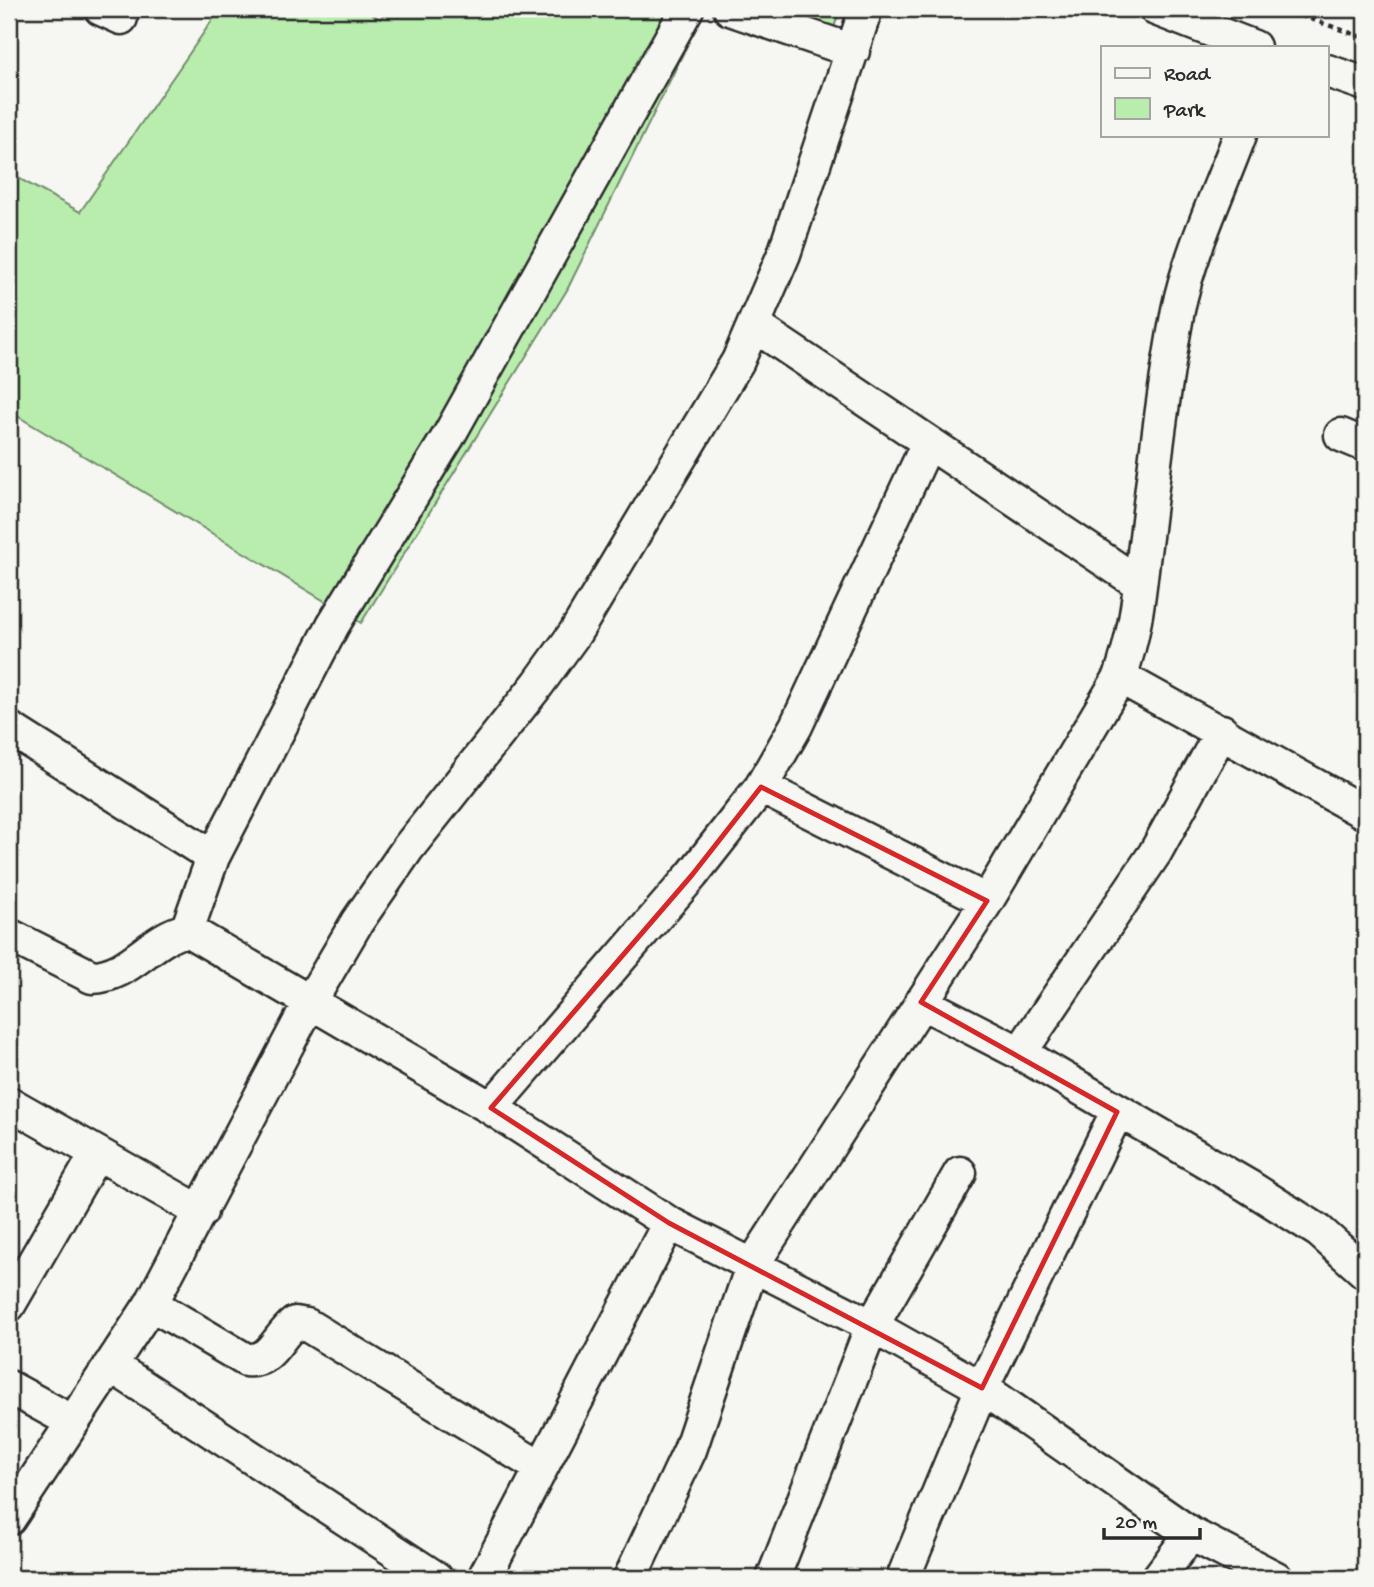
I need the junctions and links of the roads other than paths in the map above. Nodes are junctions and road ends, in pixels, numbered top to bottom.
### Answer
1 (687, 9) edge
2 (730, 9) edge
3 (866, 9) edge
4 (1156, 9) edge
5 (1251, 46) edge
6 (853, 51) junction
7 (1328, 71) edge
8 (1365, 84) edge
9 (1240, 136) edge
10 (754, 326) junction
11 (934, 446) junction
12 (1140, 584) junction
13 (1119, 677) junction
14 (9, 728) edge
15 (1222, 731) junction
16 (761, 787) junction
17 (1365, 813) edge
18 (213, 857) junction
19 (987, 901) junction
20 (187, 930) junction
21 (9, 935) edge
22 (310, 1002) junction
23 (921, 1002) junction
24 (1020, 1053) junction
25 (9, 1103) edge
26 (491, 1108) junction
27 (1117, 1112) junction
28 (97, 1153) junction
29 (960, 1173) dead end
30 (201, 1212) junction
31 (669, 1223) junction
32 (752, 1266) junction
33 (1365, 1272) edge
34 (151, 1304) junction
35 (9, 1305) edge
36 (872, 1326) junction
37 (110, 1365) junction
38 (9, 1387) edge
39 (982, 1388) junction
40 (71, 1421) junction
41 (541, 1468) junction
42 (9, 1519) edge
43 (1191, 1534) junction
44 (436, 1578) edge
45 (484, 1578) edge
46 (630, 1578) edge
47 (773, 1578) edge
48 (903, 1578) edge
49 (1158, 1578) edge
50 (1276, 1578) edge

1 - 18 street
2 - 6 street
3 - 6 street
4 - 5 street
6 - 10 street
7 - 8 street
9 - 12 street
10 - 11 street
10 - 22 street
11 - 12 street
11 - 16 street
12 - 13 street
13 - 15 street
13 - 19 street
14 - 18 street
15 - 17 street
15 - 24 street
16 - 19 street
16 - 26 street
18 - 20 street
19 - 23 street
20 - 21 street
20 - 22 street
22 - 26 street
22 - 30 street
23 - 24 street
23 - 32 street
24 - 27 street
25 - 28 street
26 - 31 street
27 - 33 street
27 - 39 street
28 - 30 street
28 - 35 street
29 - 36 street
30 - 34 street
31 - 32 street
31 - 41 street
32 - 36 street
32 - 46 street
34 - 37 street
34 - 41 street
36 - 39 street
36 - 47 street
37 - 40 street
37 - 44 street
38 - 40 street
39 - 43 street
39 - 48 street
40 - 42 street
41 - 45 street
43 - 49 street
43 - 50 street

